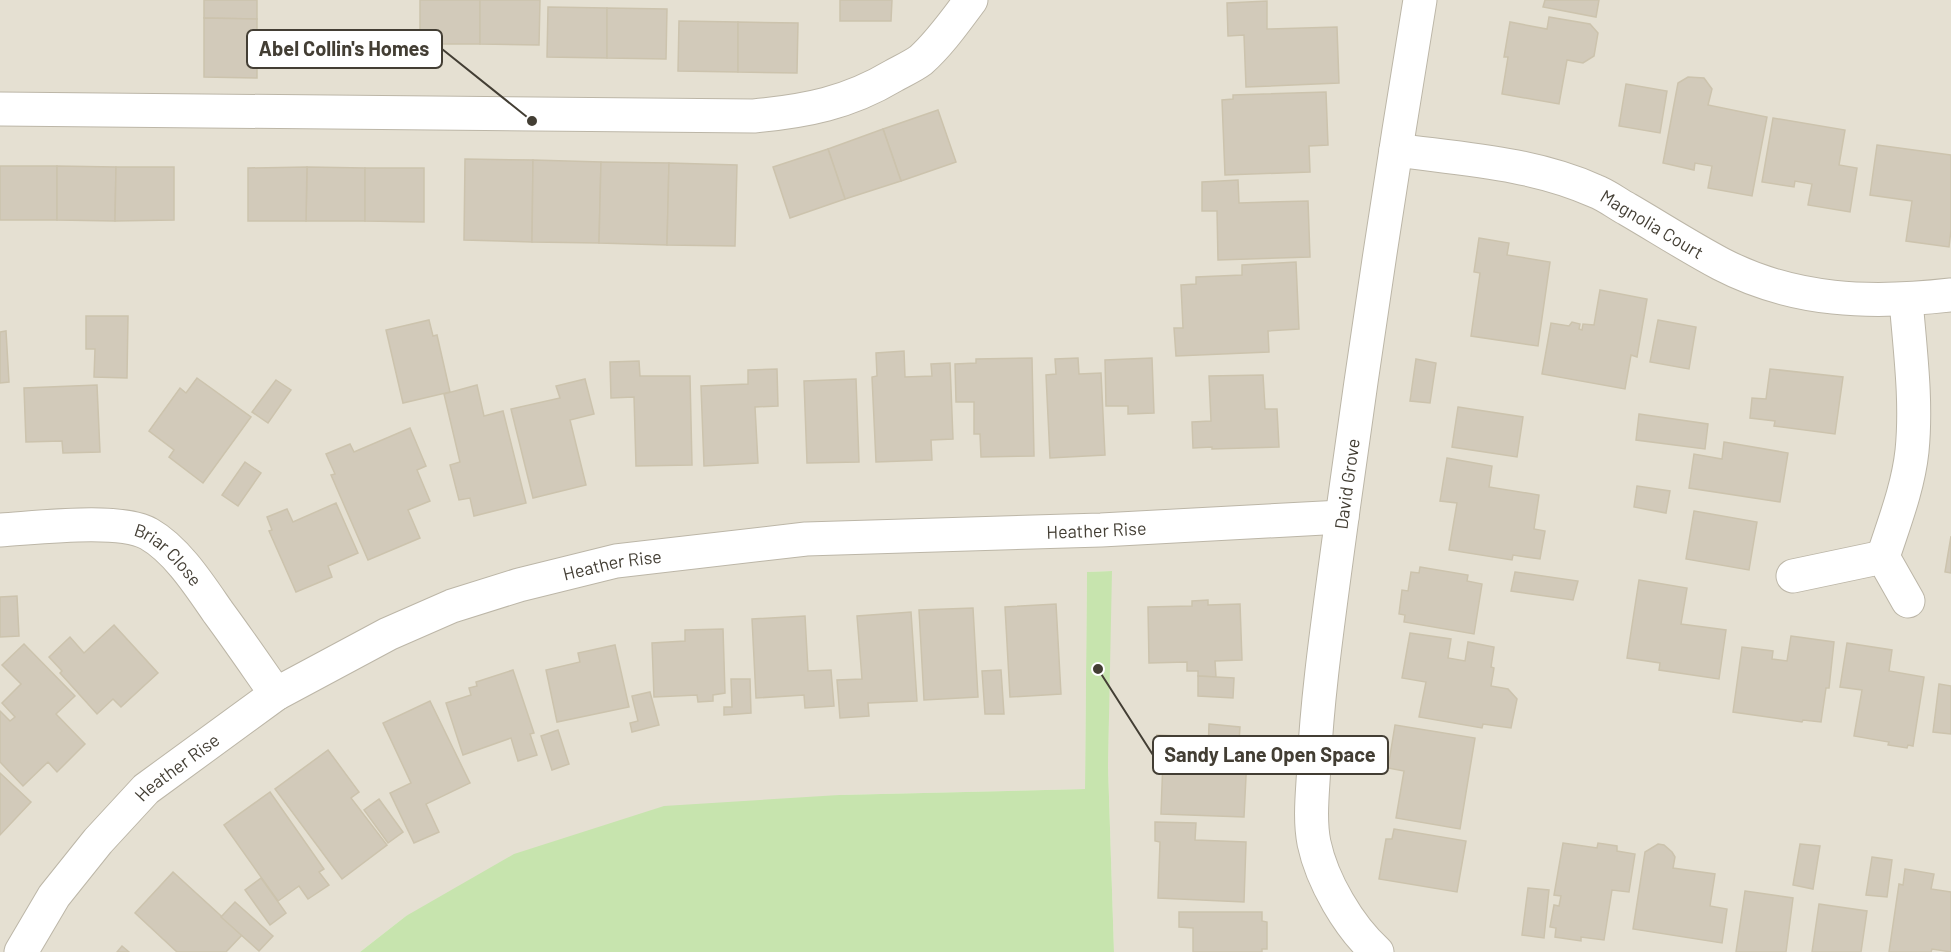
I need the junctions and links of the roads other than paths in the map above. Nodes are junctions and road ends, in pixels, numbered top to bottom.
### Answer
1 (971, 0) edge
2 (1420, 0) edge
3 (0, 109) edge
4 (1396, 150) junction
5 (1951, 295) edge
6 (1906, 300) junction
7 (1342, 517) junction
8 (0, 530) edge
9 (1883, 557) junction
10 (1793, 576) dead end
11 (1908, 601) dead end
12 (276, 694) junction
13 (21, 952) edge
14 (1377, 952) edge

1 - 3 street
2 - 4 street, David Grove
4 - 6 street, Magnolia Court
4 - 7 street, David Grove
5 - 6 street, Magnolia Court
6 - 9 street
7 - 12 street, Heather Rise
7 - 14 street, David Grove
8 - 12 street, Briar Close
9 - 10 street
9 - 11 street
12 - 13 street, Heather Rise

